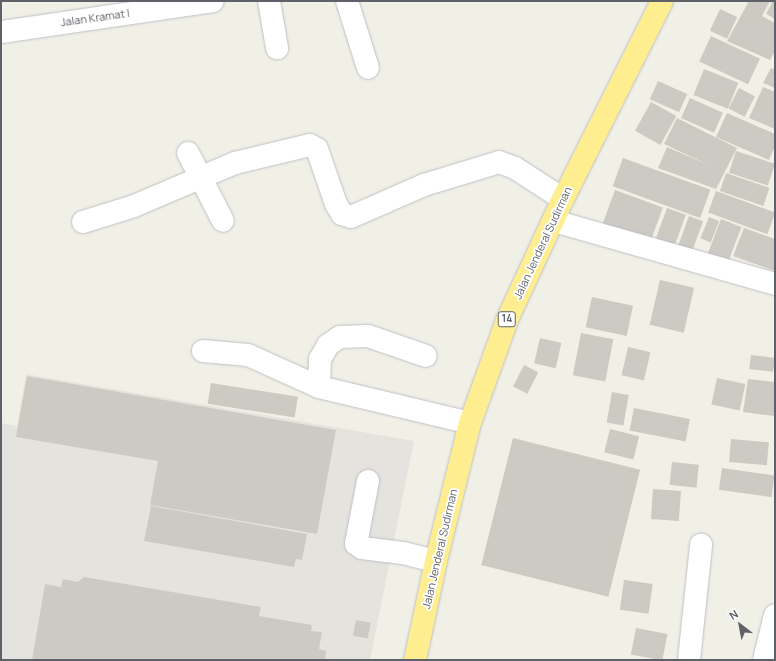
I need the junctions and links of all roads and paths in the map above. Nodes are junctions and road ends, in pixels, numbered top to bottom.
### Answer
1 (213, 1) edge
2 (269, 1) edge
3 (346, 1) edge
4 (662, 1) edge
5 (1, 32) edge
6 (277, 48) dead end
7 (368, 68) dead end
8 (188, 153) dead end
9 (201, 178) junction
10 (563, 199) junction
11 (223, 221) dead end
12 (554, 221) junction
13 (83, 222) dead end
14 (775, 284) edge
15 (203, 352) dead end
16 (426, 356) dead end
17 (319, 387) junction
18 (470, 423) junction
19 (368, 481) dead end
20 (702, 545) dead end
21 (436, 561) junction
22 (775, 615) edge
23 (415, 660) edge
24 (689, 660) edge
25 (764, 660) edge

1 - 5 street, Jalan Kramat I
2 - 6 street
3 - 7 street
4 - 10 highway, Jalan Jenderal Sudirman / 14
8 - 9 street
9 - 10 street
9 - 11 street
9 - 13 street
10 - 12 highway, Jalan Jenderal Sudirman / 14
12 - 14 street
12 - 18 highway, Jalan Jenderal Sudirman / 14
15 - 17 street
16 - 17 street
17 - 18 street
18 - 21 highway, Jalan Jenderal Sudirman / 14
19 - 21 street
20 - 24 street
21 - 23 highway, Jalan Jenderal Sudirman / 14
22 - 25 street

